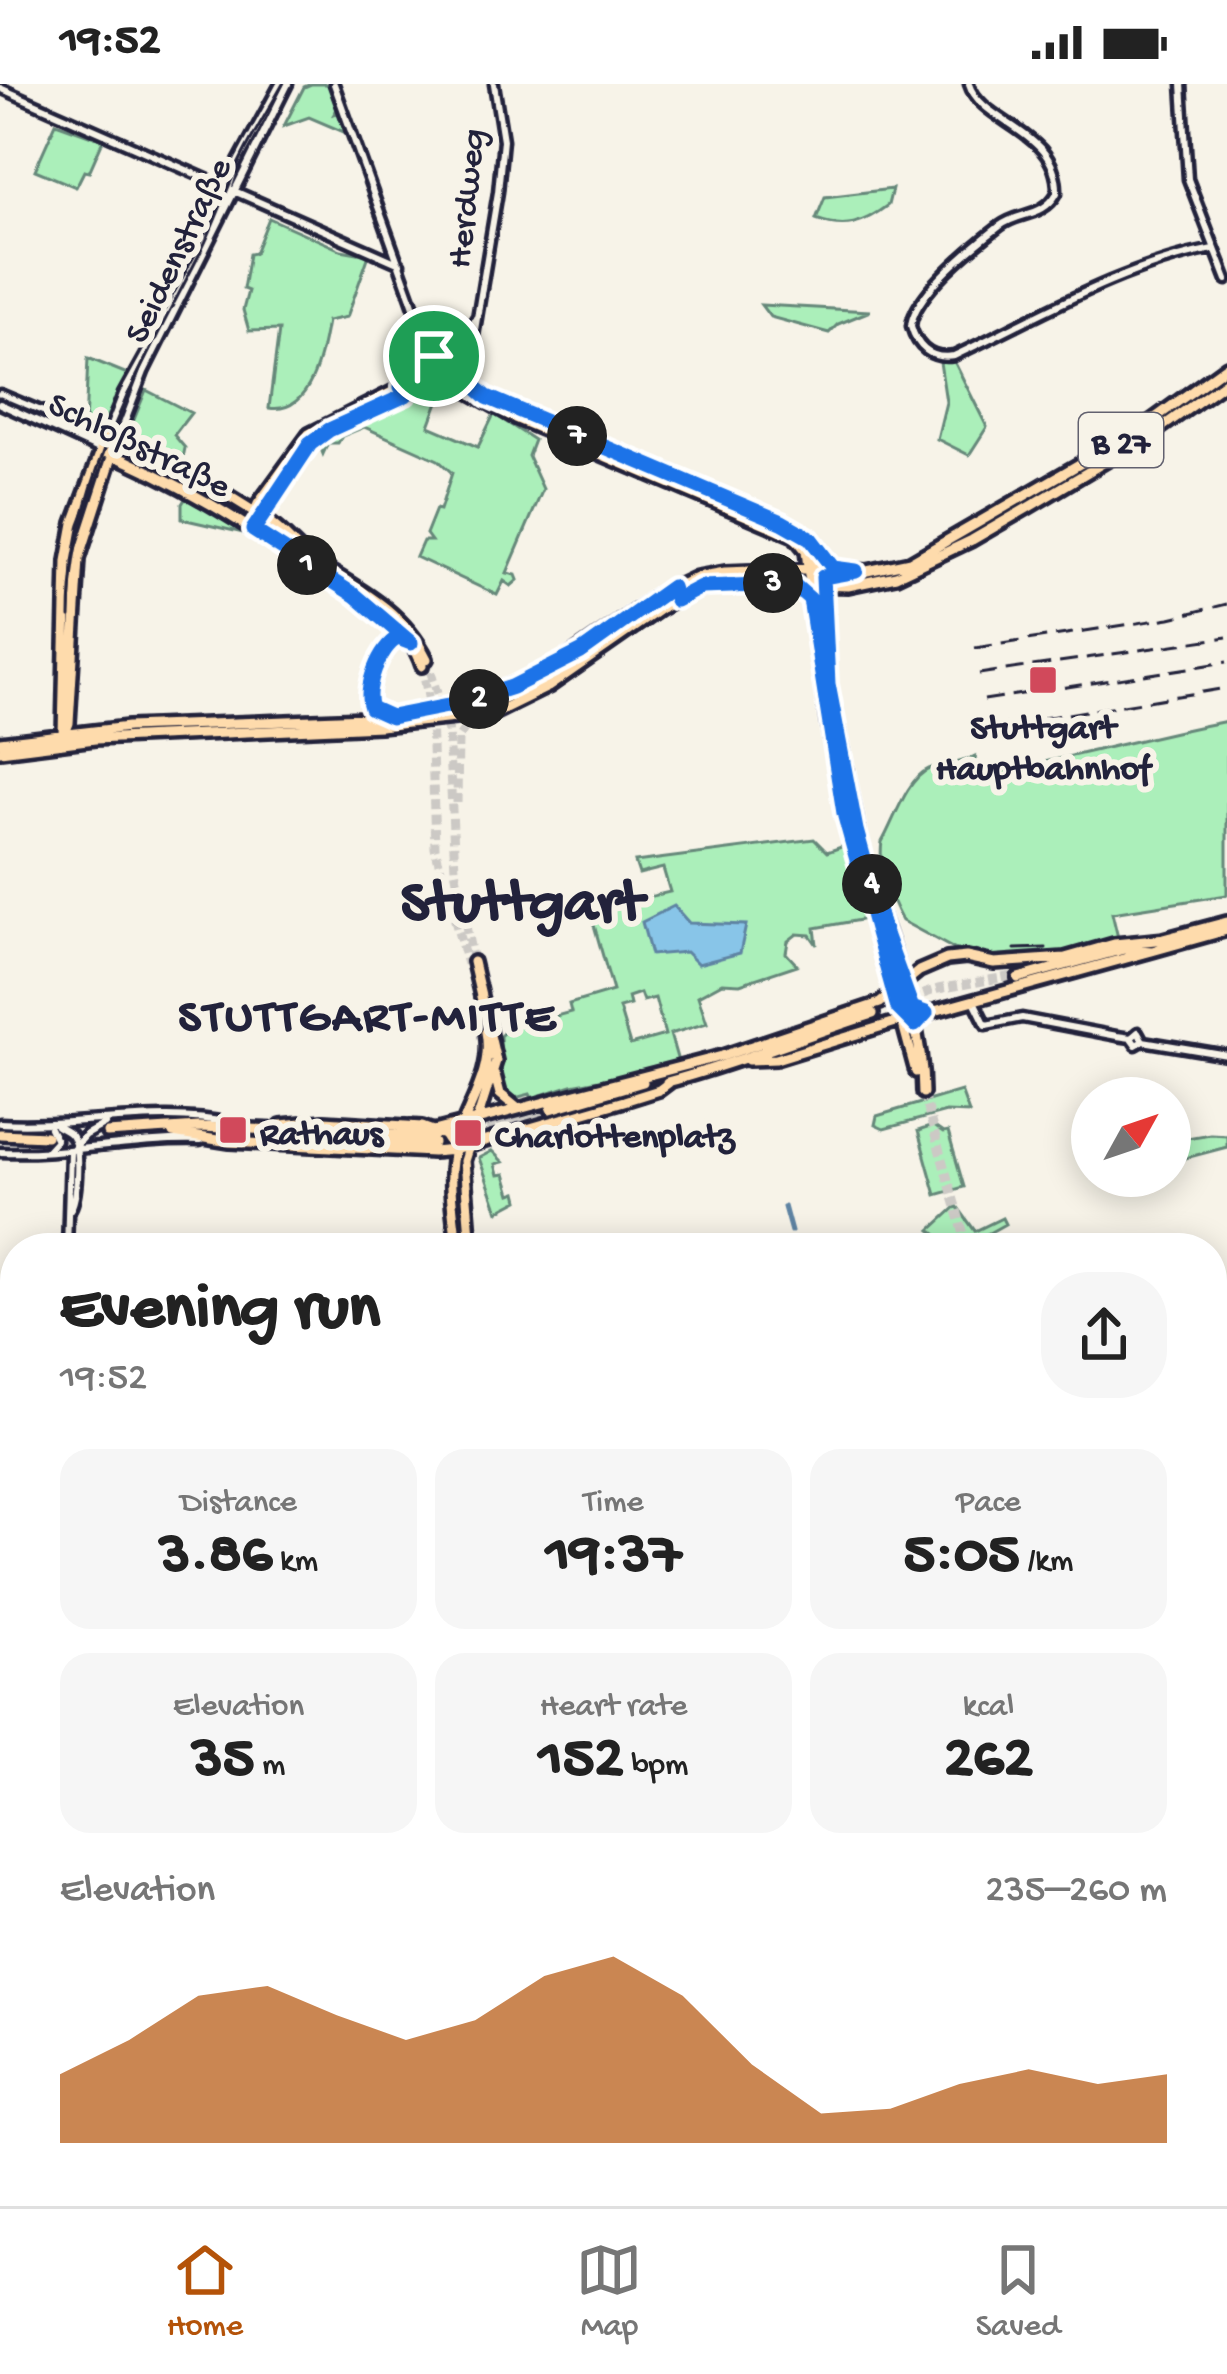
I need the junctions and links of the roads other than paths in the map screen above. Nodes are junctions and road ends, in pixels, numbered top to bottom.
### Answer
1 (284, 84) edge
2 (334, 84) edge
3 (494, 84) edge
4 (969, 84) edge
5 (1182, 84) edge
6 (0, 88) edge
7 (231, 188) junction
8 (1213, 249) junction
9 (400, 263) junction
10 (1227, 280) edge
11 (445, 364) junction
12 (1227, 366) edge
13 (1227, 381) edge
14 (424, 385) junction
15 (460, 388) junction
16 (404, 391) junction
17 (0, 394) edge
18 (0, 404) edge
19 (112, 440) junction
20 (107, 452) junction
21 (257, 515) junction
22 (253, 530) junction
23 (812, 550) junction
24 (717, 573) junction
25 (817, 576) junction
26 (793, 584) junction
27 (839, 586) junction
28 (672, 587) junction
29 (708, 587) junction
30 (810, 599) junction
31 (676, 600) junction
32 (820, 612) junction
33 (70, 626) junction
34 (411, 643) junction
35 (478, 708) junction
36 (62, 712) junction
37 (391, 717) junction
38 (69, 722) junction
39 (91, 730) junction
40 (131, 733) junction
41 (63, 739) junction
42 (48, 741) junction
43 (0, 746) edge
44 (853, 831) junction
45 (1227, 926) edge
46 (1166, 939) junction
47 (1152, 951) junction
48 (1084, 953) junction
49 (1103, 953) junction
50 (893, 962) junction
51 (919, 971) junction
52 (899, 986) junction
53 (974, 1001) junction
54 (874, 1007) junction
55 (905, 1015) junction
56 (880, 1027) junction
57 (1227, 1055) edge
58 (748, 1060) junction
59 (495, 1074) junction
60 (675, 1074) junction
61 (923, 1094) tunnel mouth
62 (518, 1108) junction
63 (552, 1112) tunnel mouth
64 (477, 1118) junction
65 (114, 1122) junction
66 (0, 1123) edge
67 (229, 1123) junction
68 (281, 1125) junction
69 (197, 1127) junction
70 (173, 1133) junction
71 (242, 1135) junction
72 (370, 1135) junction
73 (48, 1136) junction
74 (0, 1137) edge
75 (106, 1139) junction
76 (344, 1140) junction
77 (222, 1141) junction
78 (433, 1142) junction
79 (323, 1145) junction
80 (452, 1145) junction
81 (467, 1146) junction
82 (0, 1152) edge
83 (71, 1153) junction
84 (465, 1176) junction
85 (452, 1180) junction
86 (67, 1233) edge
87 (456, 1233) edge
88 (470, 1233) edge

1 - 7 street, Seidenstraße
2 - 9 street
3 - 11 street, Herdweg
4 - 8 street
5 - 8 street
6 - 7 street
7 - 9 street
7 - 19 street, Seidenstraße
8 - 10 street
9 - 11 street
11 - 14 main road
11 - 15 main road
11 - 16 main road
11 - 23 main road
12 - 25 main road, B 27
13 - 27 main road, B 27
14 - 15 main road
14 - 16 main road
15 - 23 main road
16 - 21 main road
17 - 19 street, Schloßstraße
18 - 20 street, Schloßstraße
19 - 20 main road
19 - 21 main road, Schloßstraße
20 - 22 main road, Schloßstraße
20 - 33 main road
21 - 22 main road
21 - 34 main road, Schloßstraße
22 - 34 main road, Schloßstraße
23 - 25 main road
23 - 25 main road
24 - 25 main road, B 27
24 - 28 main road, B 27
24 - 29 main road
25 - 26 main road, B 27
25 - 27 main road, B 27
25 - 30 main road
25 - 32 main road
26 - 29 main road, B 27
26 - 30 main road
27 - 32 main road
28 - 31 main road
28 - 35 main road, B 27
29 - 31 main road, B 27
30 - 32 main road
31 - 35 main road, B 27
32 - 44 main road
32 - 44 main road
33 - 36 main road
33 - 38 main road
34 - 37 main road
35 - 37 main road, B 27
35 - 40 main road
36 - 41 main road
36 - 42 main road
37 - 40 main road
38 - 39 main road
38 - 41 main road
39 - 40 main road
39 - 41 main road
40 - 41 main road
41 - 42 main road
42 - 43 main road
42 - 43 main road
44 - 50 main road
45 - 46 main road
45 - 47 main road
46 - 48 main road
46 - 49 main road
47 - 49 main road
47 - 53 main road
48 - 49 main road
48 - 51 main road
50 - 51 main road
50 - 52 main road
50 - 54 main road
51 - 52 main road
52 - 54 main road
52 - 55 main road
53 - 55 main road
53 - 57 street
54 - 55 main road
54 - 56 main road
54 - 58 main road
54 - 60 main road
55 - 56 main road
55 - 61 main road
56 - 58 main road
58 - 60 main road
59 - 62 main road
59 - 64 main road
59 - 64 main road
60 - 62 main road
60 - 63 main road
60 - 64 main road
62 - 64 main road
64 - 78 main road
64 - 80 main road
64 - 81 main road
64 - 81 main road
65 - 67 street
65 - 73 street
65 - 75 street
65 - 83 street
66 - 73 street
67 - 68 main road
67 - 69 main road
68 - 72 main road
68 - 78 main road
69 - 72 main road
69 - 75 main road
70 - 71 main road
70 - 75 main road
70 - 77 main road
71 - 76 main road
71 - 77 street
72 - 78 main road
73 - 74 main road
73 - 82 street
73 - 83 street
73 - 83 street
75 - 77 street
75 - 83 street
76 - 78 main road
76 - 79 main road
77 - 79 main road
78 - 79 main road
78 - 80 main road
78 - 80 main road
80 - 81 main road
80 - 84 main road
80 - 85 main road
81 - 84 main road
83 - 86 street
84 - 85 main road
84 - 88 main road
85 - 87 main road

